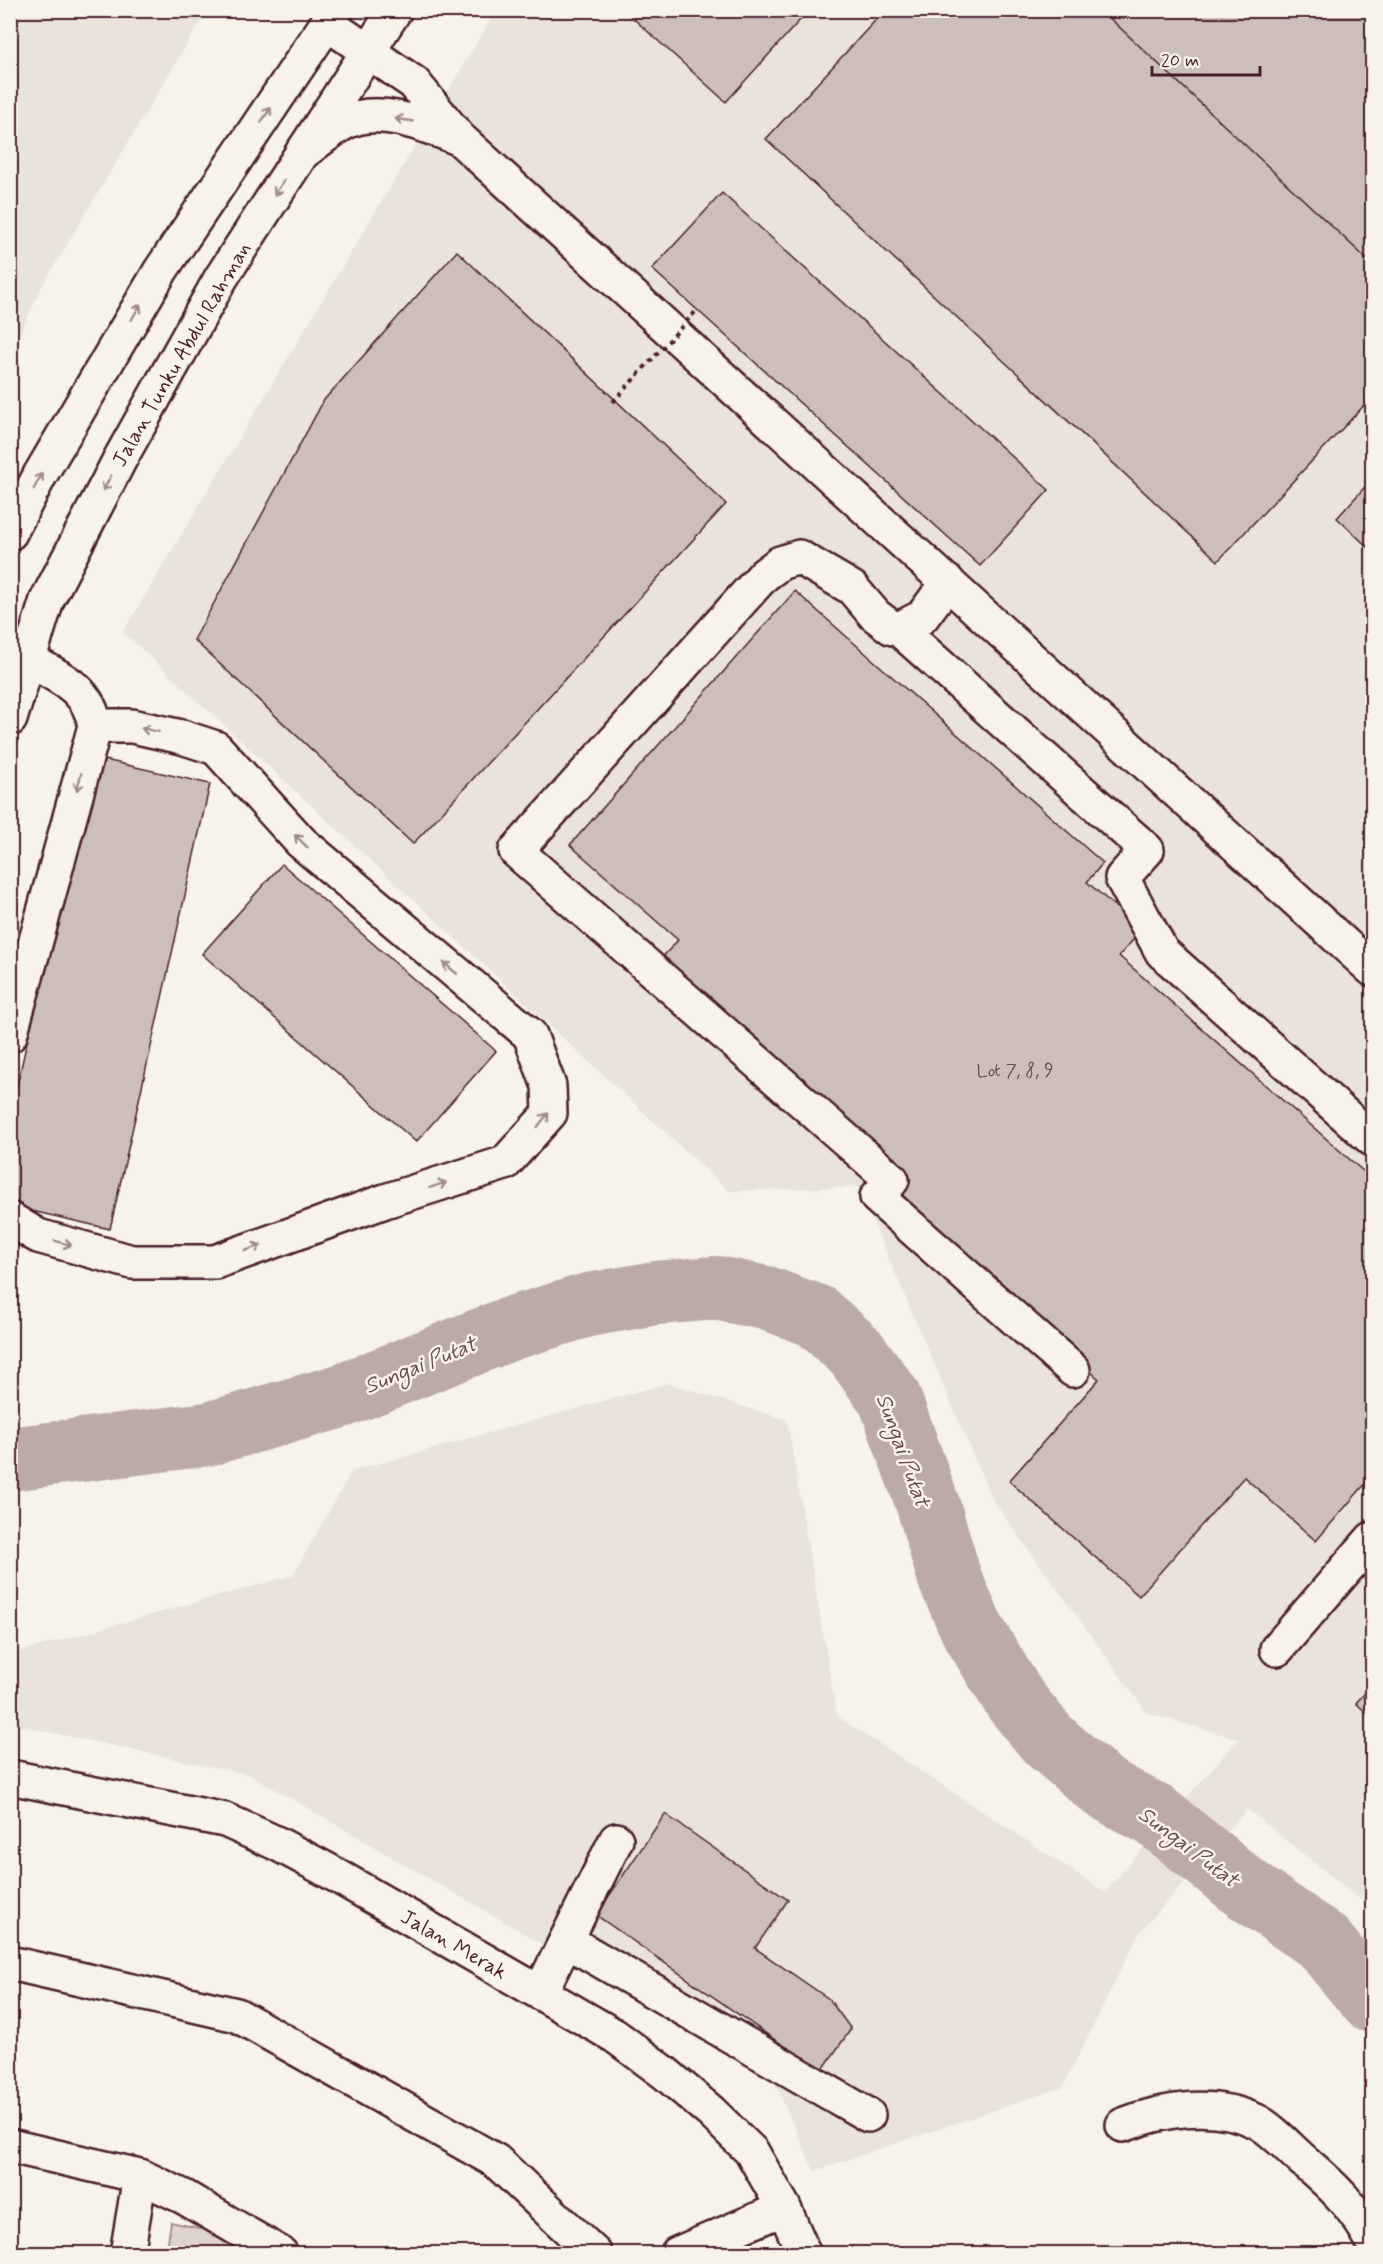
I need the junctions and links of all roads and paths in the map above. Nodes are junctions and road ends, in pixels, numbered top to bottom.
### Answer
1 (395, 10) edge
2 (332, 17) edge
3 (367, 51) junction
4 (459, 138) junction
5 (302, 153) junction
6 (698, 310) dead end
7 (613, 402) dead end
8 (10, 533) edge
9 (948, 582) junction
10 (899, 629) junction
11 (20, 655) edge
12 (10, 719) edge
13 (94, 726) junction
14 (1372, 969) edge
15 (10, 1035) edge
16 (1372, 1139) edge
17 (10, 1219) edge
18 (1073, 1370) dead end
19 (1372, 1539) edge
20 (1277, 1649) dead end
21 (10, 1777) edge
22 (616, 1840) dead end
23 (567, 1941) junction
24 (10, 1963) edge
25 (540, 1993) junction
26 (868, 2115) dead end
27 (1123, 2125) dead end
28 (10, 2146) edge
29 (140, 2176) junction
30 (784, 2208) junction
31 (1372, 2241) edge
32 (127, 2253) edge
33 (281, 2253) edge
34 (595, 2253) edge
35 (677, 2253) edge
36 (804, 2253) edge

1 - 3 street, Jalan Tunku Abdul Rahman
2 - 3 street
8 -> 2 street
3 - 4 street
3 - 5 street, Jalan Tunku Abdul Rahman
4 -> 5 street
4 - 9 street
5 -> 11 street, Jalan Tunku Abdul Rahman
6 - 7 path, bridge
9 - 10 street
9 - 14 street
10 - 16 street
10 - 18 street
11 - 12 street
11 - 13 street
13 -> 15 street
17 -> 13 street
19 - 20 street
21 - 25 street, Jalan Merak
22 - 23 street
23 - 25 street
23 - 26 street
24 - 34 street
25 - 30 street, Jalan Merak
27 - 31 street
28 - 29 street
29 - 32 street
29 - 33 street
30 - 35 street
30 - 36 street, Jalan Merak

